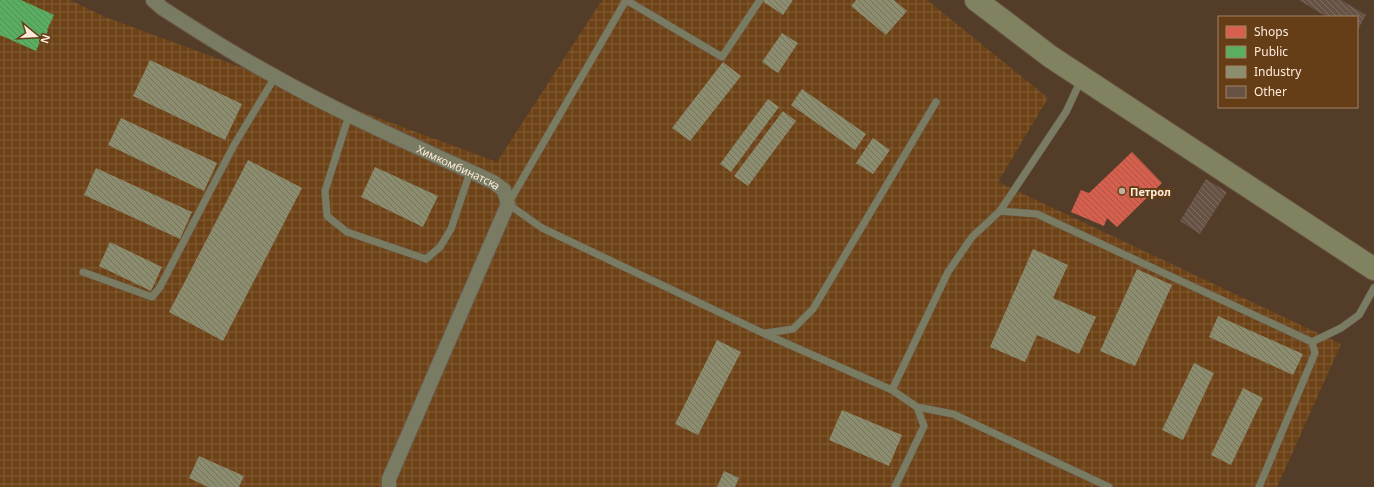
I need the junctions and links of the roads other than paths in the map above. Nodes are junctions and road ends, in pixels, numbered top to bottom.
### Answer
1 (153, 0) edge
2 (626, 0) edge
3 (760, 0) edge
4 (976, 0) edge
5 (274, 77) junction
6 (1082, 78) junction
7 (936, 102) dead end
8 (349, 115) junction
9 (470, 172) junction
10 (508, 204) junction
11 (1000, 210) junction
12 (1374, 269) edge
13 (83, 272) dead end
14 (1374, 288) edge
15 (765, 334) junction
16 (1312, 342) junction
17 (892, 390) junction
18 (917, 407) junction
19 (389, 487) edge
20 (895, 487) edge
21 (1109, 487) edge
22 (1259, 487) edge

1 - 5 street, Химкомбинатска
2 - 3 lane
2 - 10 lane
4 - 6 main road
5 - 8 street, Химкомбинатска
5 - 13 lane
6 - 11 lane
6 - 12 main road
7 - 15 lane
8 - 9 street, Химкомбинатска
8 - 9 lane
9 - 10 street, Химкомбинатска
10 - 15 lane
10 - 19 street, Химкомбинатска
11 - 16 lane
11 - 17 lane
14 - 16 lane
15 - 17 lane
16 - 22 lane
17 - 18 lane
18 - 20 lane
18 - 21 lane

